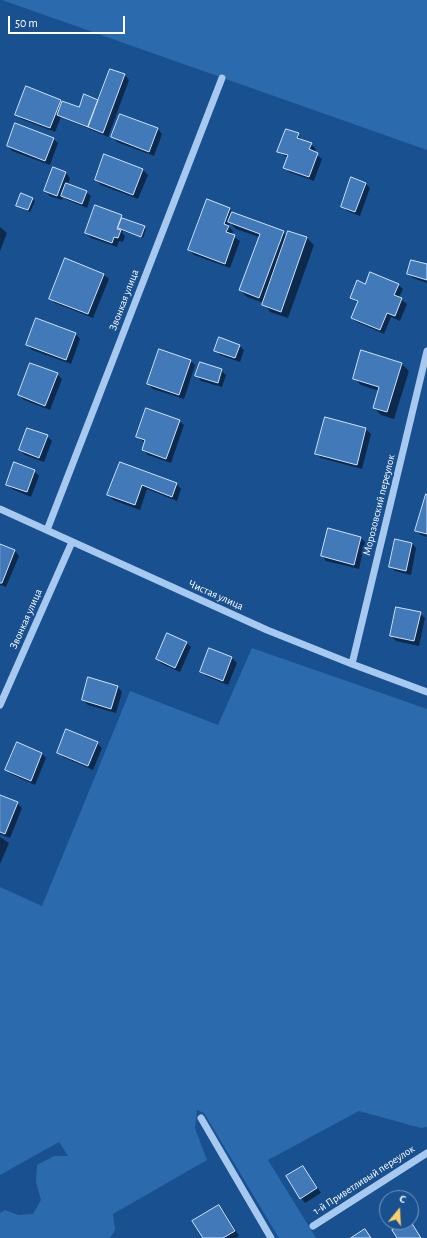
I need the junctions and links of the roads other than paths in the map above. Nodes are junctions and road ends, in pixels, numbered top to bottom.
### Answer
1 (222, 78) dead end
2 (427, 351) edge
3 (0, 509) edge
4 (47, 530) junction
5 (72, 542) junction
6 (352, 664) junction
7 (427, 692) edge
8 (0, 705) edge
9 (201, 1118) dead end
10 (427, 1153) edge
11 (313, 1226) dead end
12 (272, 1238) edge

1 - 4 street, Звонкая улица
2 - 6 street, Морозовский переулок
3 - 4 street, Чистая улица
4 - 5 street, Чистая улица
5 - 6 street, Чистая улица
5 - 8 street, Звонкая улица
6 - 7 street, Чистая улица
9 - 12 street
10 - 11 street, 1-й Приветливый переулок

